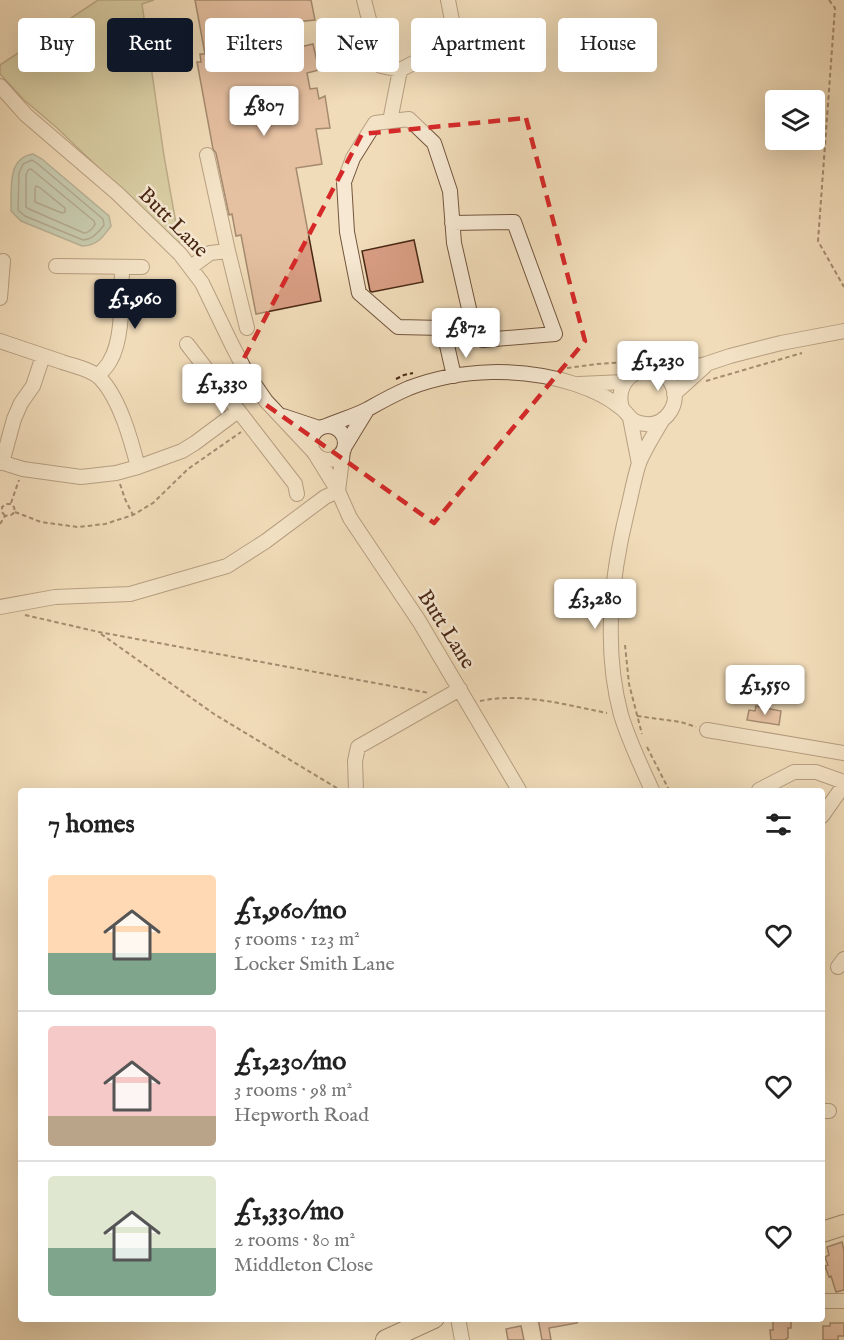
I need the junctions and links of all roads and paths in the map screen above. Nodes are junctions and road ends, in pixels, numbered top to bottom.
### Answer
1 (364, 0) edge
2 (448, 0) edge
3 (829, 0) edge
4 (400, 70) junction
5 (0, 86) edge
6 (390, 121) junction
7 (207, 155) dead end
8 (452, 223) junction
9 (228, 251) junction
10 (3, 261) dead end
11 (56, 266) dead end
12 (122, 267) junction
13 (142, 267) dead end
14 (191, 267) junction
15 (844, 286) edge
16 (0, 298) edge
17 (470, 313) junction
18 (247, 328) dead end
19 (443, 328) junction
20 (844, 331) edge
21 (0, 341) edge
22 (187, 344) dead end
23 (806, 351) dead end
24 (43, 356) junction
25 (629, 362) dead end
26 (706, 364) junction
27 (567, 368) dead end
28 (420, 371) dead end
29 (662, 374) junction
30 (98, 376) junction
31 (454, 376) junction
32 (396, 380) dead end
33 (707, 381) dead end
34 (624, 382) junction
35 (577, 384) junction
36 (675, 394) junction
37 (367, 410) junction
38 (238, 411) junction
39 (626, 413) junction
40 (281, 416) junction
41 (663, 419) junction
42 (249, 426) junction
43 (322, 427) junction
44 (344, 448) junction
45 (314, 453) junction
46 (1, 462) edge
47 (639, 464) junction
48 (138, 467) junction
49 (22, 469) junction
50 (116, 473) junction
51 (338, 491) junction
52 (297, 494) dead end
53 (11, 504) junction
54 (1, 506) edge
55 (15, 512) junction
56 (133, 515) junction
57 (5, 516) junction
58 (0, 524) edge
59 (0, 607) edge
60 (23, 615) dead end
61 (99, 632) junction
62 (624, 644) dead end
63 (460, 689) junction
64 (446, 696) junction
65 (621, 715) junction
66 (637, 716) junction
67 (707, 730) joint
68 (643, 737) dead end
69 (647, 747) dead end
70 (844, 753) edge
71 (844, 784) edge
72 (337, 788) edge
73 (356, 788) edge
74 (518, 788) edge
75 (651, 788) edge
76 (668, 788) edge
77 (763, 788) edge
78 (825, 812) edge
79 (844, 1225) edge
80 (825, 1231) edge
81 (825, 1301) edge
82 (844, 1301) edge
83 (425, 1322) edge
84 (459, 1322) edge
85 (386, 1340) edge
86 (462, 1340) edge

1 - 4 street
2 - 4 street
3 - 15 path
4 - 6 street
5 - 14 street, Butt Lane
6 - 8 street
6 - 19 street
7 - 9 street
8 - 17 street
8 - 17 street
9 - 14 street
9 - 18 street
10 - 16 street
11 - 12 street
12 - 13 street
12 - 30 street
14 - 40 street, Butt Lane
17 - 19 street
19 - 31 street
20 - 26 street
21 - 24 street
22 - 38 street
23 - 33 path
24 - 30 street
24 - 46 street
25 - 27 path
26 - 29 street
26 - 36 street
28 - 32 path
29 - 34 street
29 - 36 street
30 - 48 street
31 - 35 street
31 - 37 street
34 - 35 street
34 - 39 street
35 - 39 street
36 - 41 street
37 - 43 street
37 - 44 street
38 - 42 street
38 - 48 street
39 - 41 street
39 - 47 street
40 - 43 street
40 - 45 street, Butt Lane
41 - 47 street
42 - 52 street
42 - 56 path
43 - 44 street
43 - 45 street
44 - 45 street
44 - 51 street
45 - 51 street, Butt Lane
46 - 49 street
47 - 65 street
48 - 50 street
49 - 50 street
49 - 53 path
50 - 56 path
51 - 59 street
51 - 63 street, Butt Lane
53 - 54 path
53 - 55 path
54 - 57 path
55 - 56 path
55 - 57 path
57 - 58 path
60 - 61 path
61 - 64 path
61 - 72 path
62 - 66 path
63 - 64 street
63 - 65 path
63 - 74 street, Butt Lane
64 - 73 street
65 - 66 path
65 - 75 street
66 - 67 path
66 - 68 path
67 - 70 street
69 - 76 path
71 - 77 street
71 - 78 street
79 - 80 highway
81 - 82 street
83 - 85 highway
84 - 86 street

